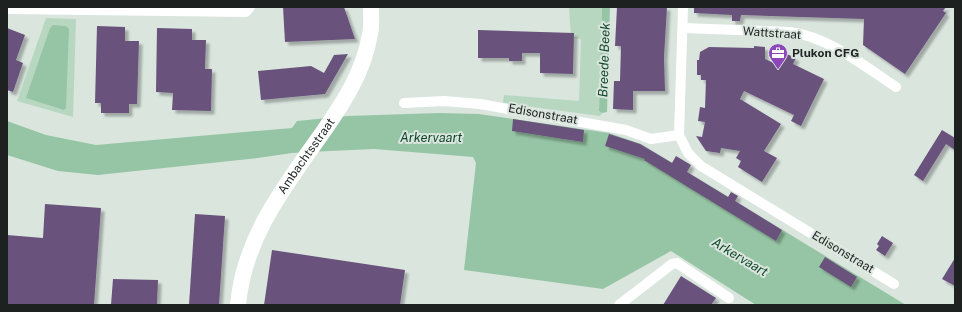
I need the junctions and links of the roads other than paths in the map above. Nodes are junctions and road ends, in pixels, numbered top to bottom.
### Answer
1 (250, 7) edge
2 (371, 7) edge
3 (683, 7) edge
4 (60, 8) edge
5 (7, 9) edge
6 (683, 28) junction
7 (896, 87) dead end
8 (404, 103) dead end
9 (679, 135) junction
10 (894, 284) dead end
11 (730, 298) dead end
12 (238, 305) edge
13 (619, 305) edge

1 - 4 street
2 - 12 main road, Ambachtsstraat
3 - 6 street, Edisonstraat
4 - 5 street
6 - 7 street, Wattstraat
6 - 9 street, Edisonstraat
8 - 9 street, Edisonstraat
9 - 10 street, Edisonstraat
11 - 13 street

